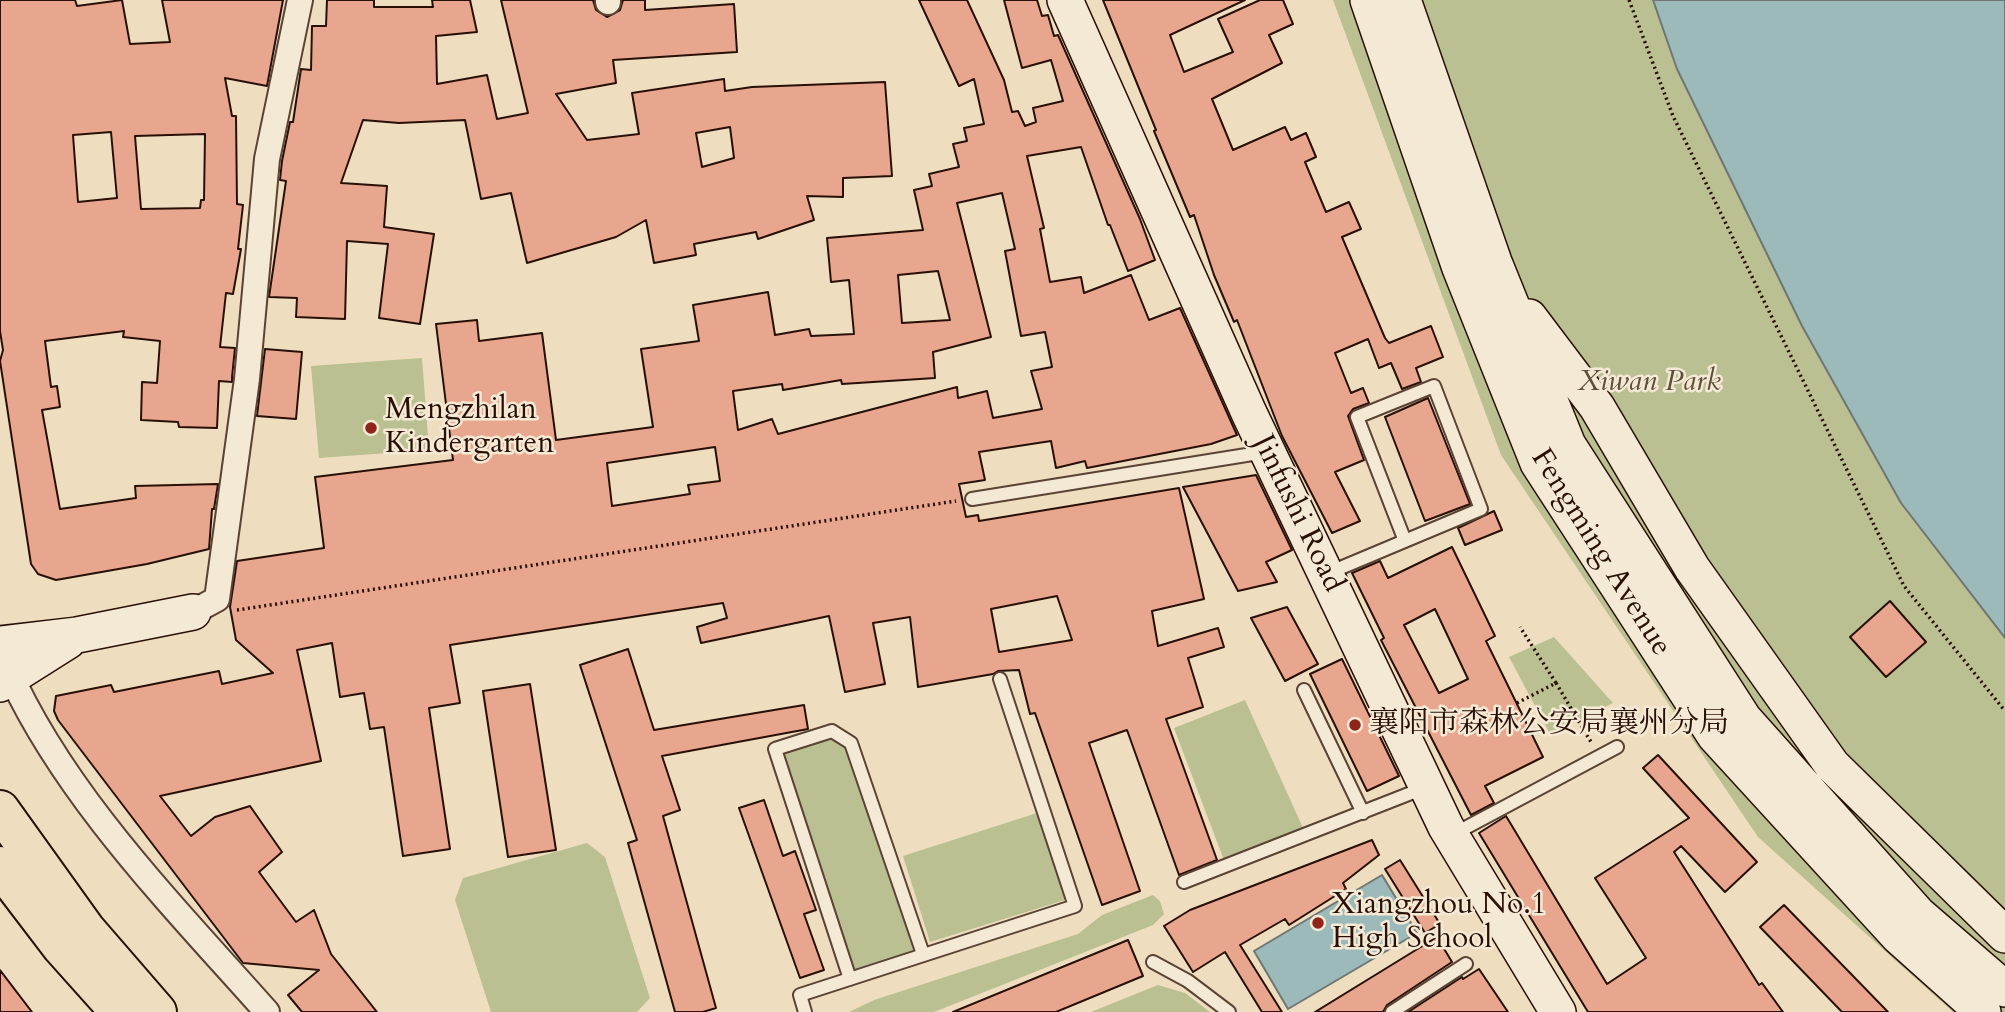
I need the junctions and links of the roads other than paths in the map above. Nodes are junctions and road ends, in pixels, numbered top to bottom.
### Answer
1 (300, 0) edge
2 (1065, 0) edge
3 (1368, 0) edge
4 (1403, 0) edge
5 (1501, 280) junction
6 (1267, 452) junction
7 (972, 499) road end
8 (1405, 541) junction
9 (1326, 575) junction
10 (193, 612) joint
11 (0, 621) edge
12 (77, 635) junction
13 (0, 644) edge
14 (4, 670) edge
15 (1000, 679) dead end
16 (1304, 690) dead end
17 (1617, 747) dead end
18 (1852, 785) junction
19 (1427, 787) junction
20 (1824, 809) junction
21 (0, 810) edge
22 (1363, 813) junction
23 (1451, 835) junction
24 (0, 866) edge
25 (1184, 882) dead end
26 (2005, 935) edge
27 (923, 954) junction
28 (1153, 962) dead end
29 (1465, 964) dead end
30 (850, 979) junction
31 (2005, 989) edge
32 (114, 1010) edge
33 (158, 1012) edge
34 (267, 1012) edge
35 (806, 1012) edge
36 (1229, 1012) edge
37 (1392, 1012) edge
38 (1558, 1012) edge
39 (1983, 1012) edge

1 - 10 street
2 - 6 main road, Jinfushi Road
3 - 39 main road, Fengming Avenue
4 - 5 main road, Fengming Avenue
5 - 18 main road
5 - 20 main road, Fengming Avenue
6 - 7 lane
6 - 9 main road, Jinfushi Road
8 - 8 lane
8 - 9 lane
9 - 19 main road, Jinfushi Road
10 - 12 main road
11 - 12 main road
12 - 13 main road
12 - 14 main road
14 - 34 street
15 - 27 lane
16 - 22 lane
17 - 23 lane
18 - 20 main road
18 - 26 main road
19 - 22 lane
19 - 23 main road, Jinfushi Road
20 - 31 main road, Fengming Avenue
21 - 33 main road
22 - 25 lane
23 - 38 main road, Jinfushi Road
24 - 32 main road
27 - 30 lane
27 - 30 lane
28 - 36 lane
29 - 37 lane
30 - 35 lane

